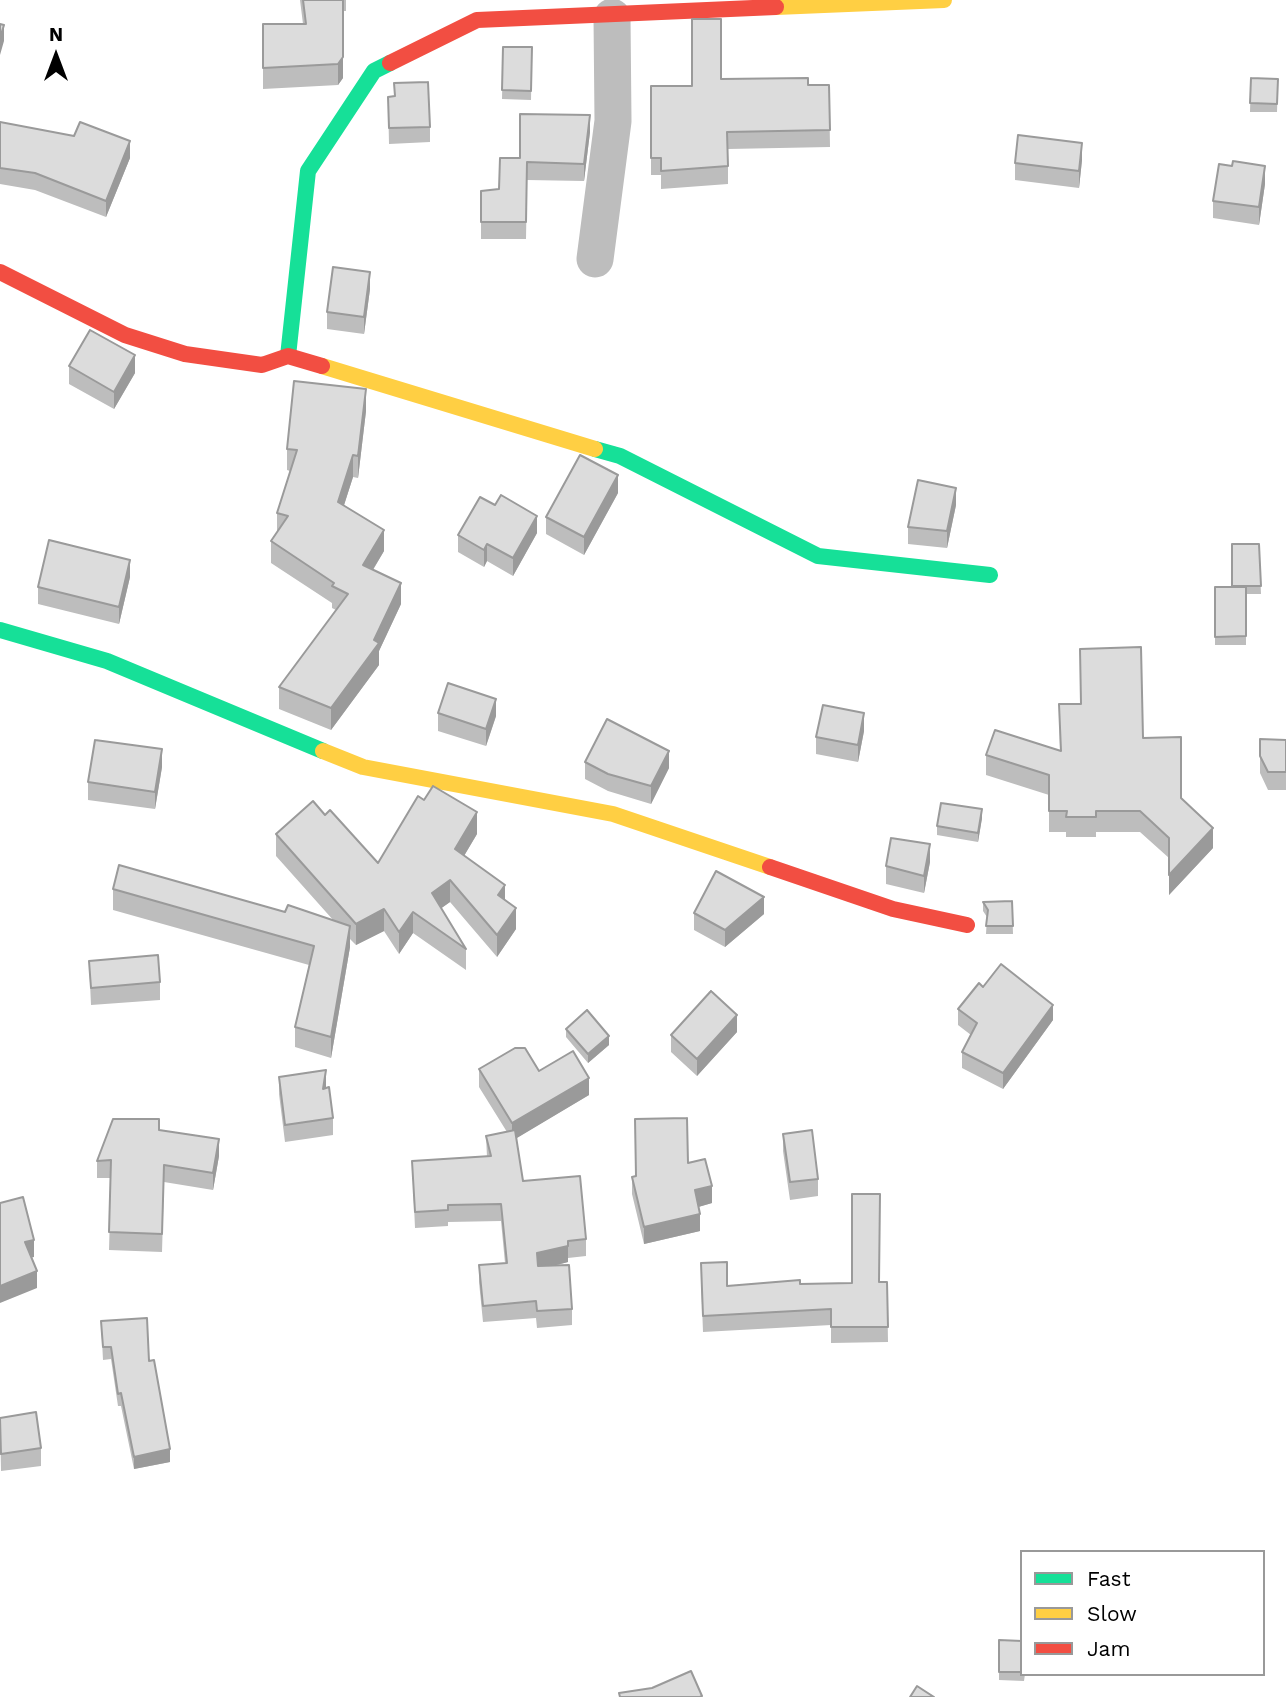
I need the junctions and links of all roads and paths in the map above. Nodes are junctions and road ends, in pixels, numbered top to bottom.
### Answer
1 (944, 0) edge
2 (612, 17) junction
3 (595, 259) dead end
4 (0, 272) edge
5 (288, 356) junction
6 (990, 575) dead end
7 (0, 630) edge
8 (967, 925) dead end

1 - 2 street
2 - 3 street
2 - 5 street
4 - 5 street
5 - 6 street
7 - 8 street

